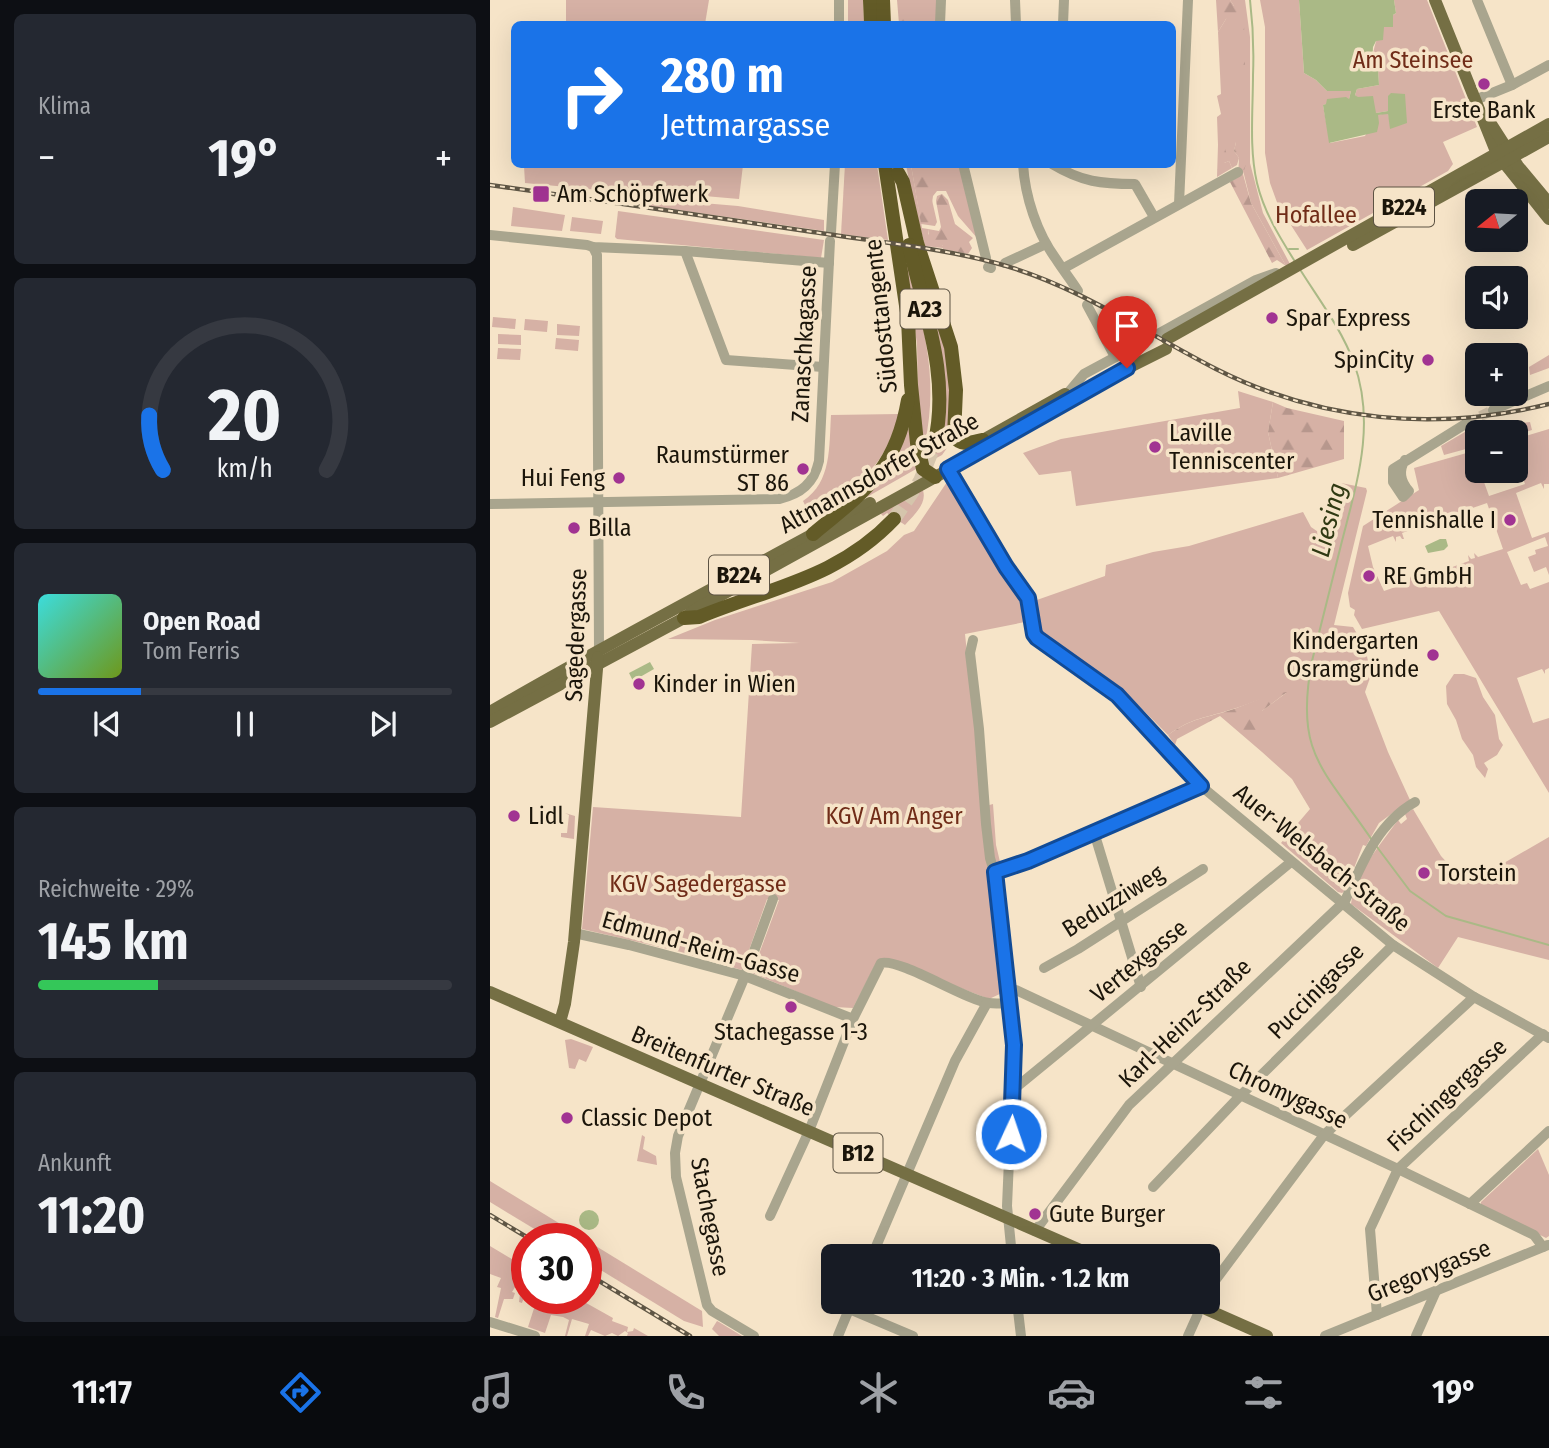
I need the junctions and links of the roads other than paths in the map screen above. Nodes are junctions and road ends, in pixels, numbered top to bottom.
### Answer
1 (839, 0) edge
2 (870, 0) edge
3 (883, 0) edge
4 (941, 0) edge
5 (1014, 0) edge
6 (1065, 0) edge
7 (1188, 0) edge
8 (1435, 0) edge
9 (1477, 0) edge
10 (839, 21) edge
11 (871, 21) edge
12 (884, 21) edge
13 (940, 21) edge
14 (1016, 21) edge
15 (1063, 21) edge
16 (1176, 47) edge
17 (1185, 48) junction
18 (1549, 65) edge
19 (1512, 85) junction
20 (1177, 91) edge
21 (1476, 102) junction
22 (1549, 124) edge
23 (1549, 137) edge
24 (1504, 155) junction
25 (835, 168) edge
26 (886, 168) edge
27 (964, 168) edge
28 (1024, 168) edge
29 (1059, 168) edge
30 (898, 169) edge
31 (1238, 172) dead end
32 (1517, 181) junction
33 (1445, 194) junction
34 (1549, 203) edge
35 (1179, 204) junction
36 (1154, 218) junction
37 (1549, 219) edge
38 (490, 235) edge
39 (1046, 244) junction
40 (593, 247) junction
41 (685, 251) junction
42 (1311, 262) junction
43 (829, 263) junction
44 (1005, 263) dead end
45 (988, 266) dead end
46 (1064, 268) junction
47 (1283, 275) junction
48 (1078, 291) dead end
49 (1087, 305) dead end
50 (1162, 341) junction
51 (1115, 357) junction
52 (823, 367) junction
53 (911, 385) junction
54 (1549, 386) edge
55 (1068, 393) junction
56 (1493, 410) tunnel mouth
57 (1465, 424) tunnel mouth
58 (983, 440) junction
59 (933, 446) tunnel mouth
60 (1405, 460) dead end
61 (948, 469) junction
62 (927, 471) junction
63 (598, 503) junction
64 (492, 504) edge
65 (894, 519) tunnel mouth
66 (813, 534) junction
67 (684, 618) junction
68 (973, 640) dead end
69 (599, 648) junction
70 (598, 664) junction
71 (490, 712) edge
72 (490, 722) edge
73 (1201, 786) junction
74 (1415, 802) dead end
75 (1094, 832) junction
76 (1291, 862) junction
77 (1203, 869) dead end
78 (995, 872) junction
79 (773, 899) dead end
80 (1341, 905) junction
81 (1121, 922) junction
82 (574, 933) junction
83 (1392, 945) junction
84 (1044, 968) dead end
85 (745, 976) junction
86 (1141, 987) junction
87 (1009, 991) junction
88 (490, 992) edge
89 (1474, 997) junction
90 (987, 1003) junction
91 (1011, 1003) junction
92 (853, 1019) junction
93 (560, 1022) junction
94 (1093, 1026) junction
95 (1546, 1036) edge
96 (1172, 1063) junction
97 (699, 1083) junction
98 (1013, 1090) junction
99 (1240, 1096) junction
100 (808, 1131) junction
101 (1549, 1131) edge
102 (1324, 1135) junction
103 (1398, 1169) junction
104 (908, 1175) junction
105 (1153, 1186) dead end
106 (1470, 1204) junction
107 (770, 1216) dead end
108 (1008, 1219) junction
109 (1035, 1231) junction
110 (877, 1244) edge
111 (1011, 1244) edge
112 (1066, 1244) edge
113 (1546, 1246) edge
114 (1220, 1273) edge
115 (1436, 1291) junction
116 (848, 1314) edge
117 (868, 1314) edge
118 (1018, 1314) edge
119 (1194, 1314) edge
120 (1220, 1314) edge
121 (1377, 1315) junction
122 (490, 1322) edge
123 (535, 1336) edge
124 (754, 1336) edge
125 (838, 1336) edge
126 (913, 1336) edge
127 (1021, 1336) edge
128 (1188, 1336) edge
129 (1267, 1336) edge
130 (1325, 1336) edge
131 (1416, 1336) edge

1 - 10 street
2 - 11 highway
3 - 12 highway
4 - 13 street
5 - 14 street
6 - 15 street
7 - 17 street
8 - 21 main road
9 - 19 street
16 - 17 street
17 - 20 street
18 - 19 street
19 - 21 street
20 - 35 street
21 - 24 main road
22 - 24 main road, B224
23 - 24 main road, B224
24 - 32 main road
24 - 33 main road, B224
24 - 34 main road
24 - 42 main road, B224
25 - 43 street, Zanaschkagasse
26 - 53 highway, Südosttangente / A23
27 - 45 street
28 - 39 street
29 - 36 street
30 - 58 highway
30 - 59 highway, Südosttangente / A23
31 - 35 street
32 - 33 main road
32 - 37 main road
33 - 42 main road, B224
35 - 36 street
36 - 46 street
38 - 40 street
39 - 44 street
39 - 46 street
40 - 41 street
40 - 63 street, Sagedergasse
41 - 43 street
41 - 52 street
42 - 47 main road, B224
43 - 52 street, Zanaschkagasse
46 - 48 street
47 - 50 main road, Altmannsdorfer Straße / B224
47 - 50 street, Altmannsdorfer Straße
49 - 51 street
50 - 51 street, Altmannsdorfer Straße
50 - 55 main road, Altmannsdorfer Straße / B224
50 - 61 main road, Altmannsdorfer Straße / B224
51 - 55 street, Altmannsdorfer Straße
52 - 63 street, Zanaschkagasse
53 - 62 highway, Südosttangente / A23
53 - 66 highway
54 - 56 street
55 - 58 main road, Altmannsdorfer Straße / B224
57 - 60 street
58 - 62 main road, Altmannsdorfer Straße / B224
61 - 62 main road, Altmannsdorfer Straße / B224
61 - 73 street, Auer-Welsbach-Straße
62 - 66 main road, Altmannsdorfer Straße / B224
62 - 67 main road, Altmannsdorfer Straße / B224
63 - 64 street, Zanaschkagasse
63 - 69 street, Sagedergasse
65 - 67 highway
66 - 69 main road, Altmannsdorfer Straße / B224
67 - 70 main road, Altmannsdorfer Straße / B224
68 - 78 street
69 - 70 main road, Sagedergasse
69 - 71 main road, Altmannsdorfer Straße / B224
70 - 72 main road, Altmannsdorfer Straße / B224
70 - 82 main road, Sagedergasse
73 - 75 street
73 - 76 street, Auer-Welsbach-Straße
74 - 80 street, Karl-Heinz-Straße
75 - 78 street
75 - 81 street
76 - 80 street, Auer-Welsbach-Straße
76 - 86 street, Vertexgasse
77 - 81 street, Beduzziweg
78 - 87 street
79 - 85 street, Stachegasse
80 - 83 street, Auer-Welsbach-Straße
80 - 96 street, Karl-Heinz-Straße
81 - 84 street, Beduzziweg
81 - 86 street
82 - 85 street, Edmund-Reim-Gasse
82 - 93 main road, Sagedergasse
83 - 89 street, Auer-Welsbach-Straße
83 - 99 street, Puccinigasse
85 - 92 street, Edmund-Reim-Gasse
85 - 97 street, Stachegasse
86 - 94 street, Vertexgasse
87 - 91 street
87 - 94 street, Chromygasse
88 - 93 main road, Breitenfurter Straße / B12
89 - 95 street, Auer-Welsbach-Straße
89 - 102 street
90 - 91 street
90 - 92 street
90 - 104 street
91 - 98 street
92 - 100 street
93 - 97 main road, Breitenfurter Straße / B12
94 - 96 street, Chromygasse
94 - 98 street, Vertexgasse
95 - 103 street, Fischingergasse
96 - 99 street, Chromygasse
96 - 109 street, Karl-Heinz-Straße
97 - 100 main road, Breitenfurter Straße / B12
97 - 124 street, Stachegasse
98 - 108 street
99 - 102 street, Chromygasse
99 - 105 street, Puccinigasse
100 - 104 main road, Breitenfurter Straße / B12
100 - 107 street
101 - 106 street
102 - 103 street, Chromygasse
102 - 114 street
103 - 106 street, Chromygasse
103 - 121 street, Fischingergasse
104 - 108 main road, Breitenfurter Straße / B12
104 - 110 street
106 - 113 street, Chromygasse
108 - 109 main road, Breitenfurter Straße / B12
108 - 111 street
109 - 112 main road, Breitenfurter Straße / B12
113 - 115 street, Gregorygasse
115 - 121 street, Gregorygasse
115 - 131 street
116 - 125 street
117 - 126 street
118 - 127 street
119 - 128 street
120 - 129 main road
121 - 130 street, Gregorygasse
122 - 123 street

